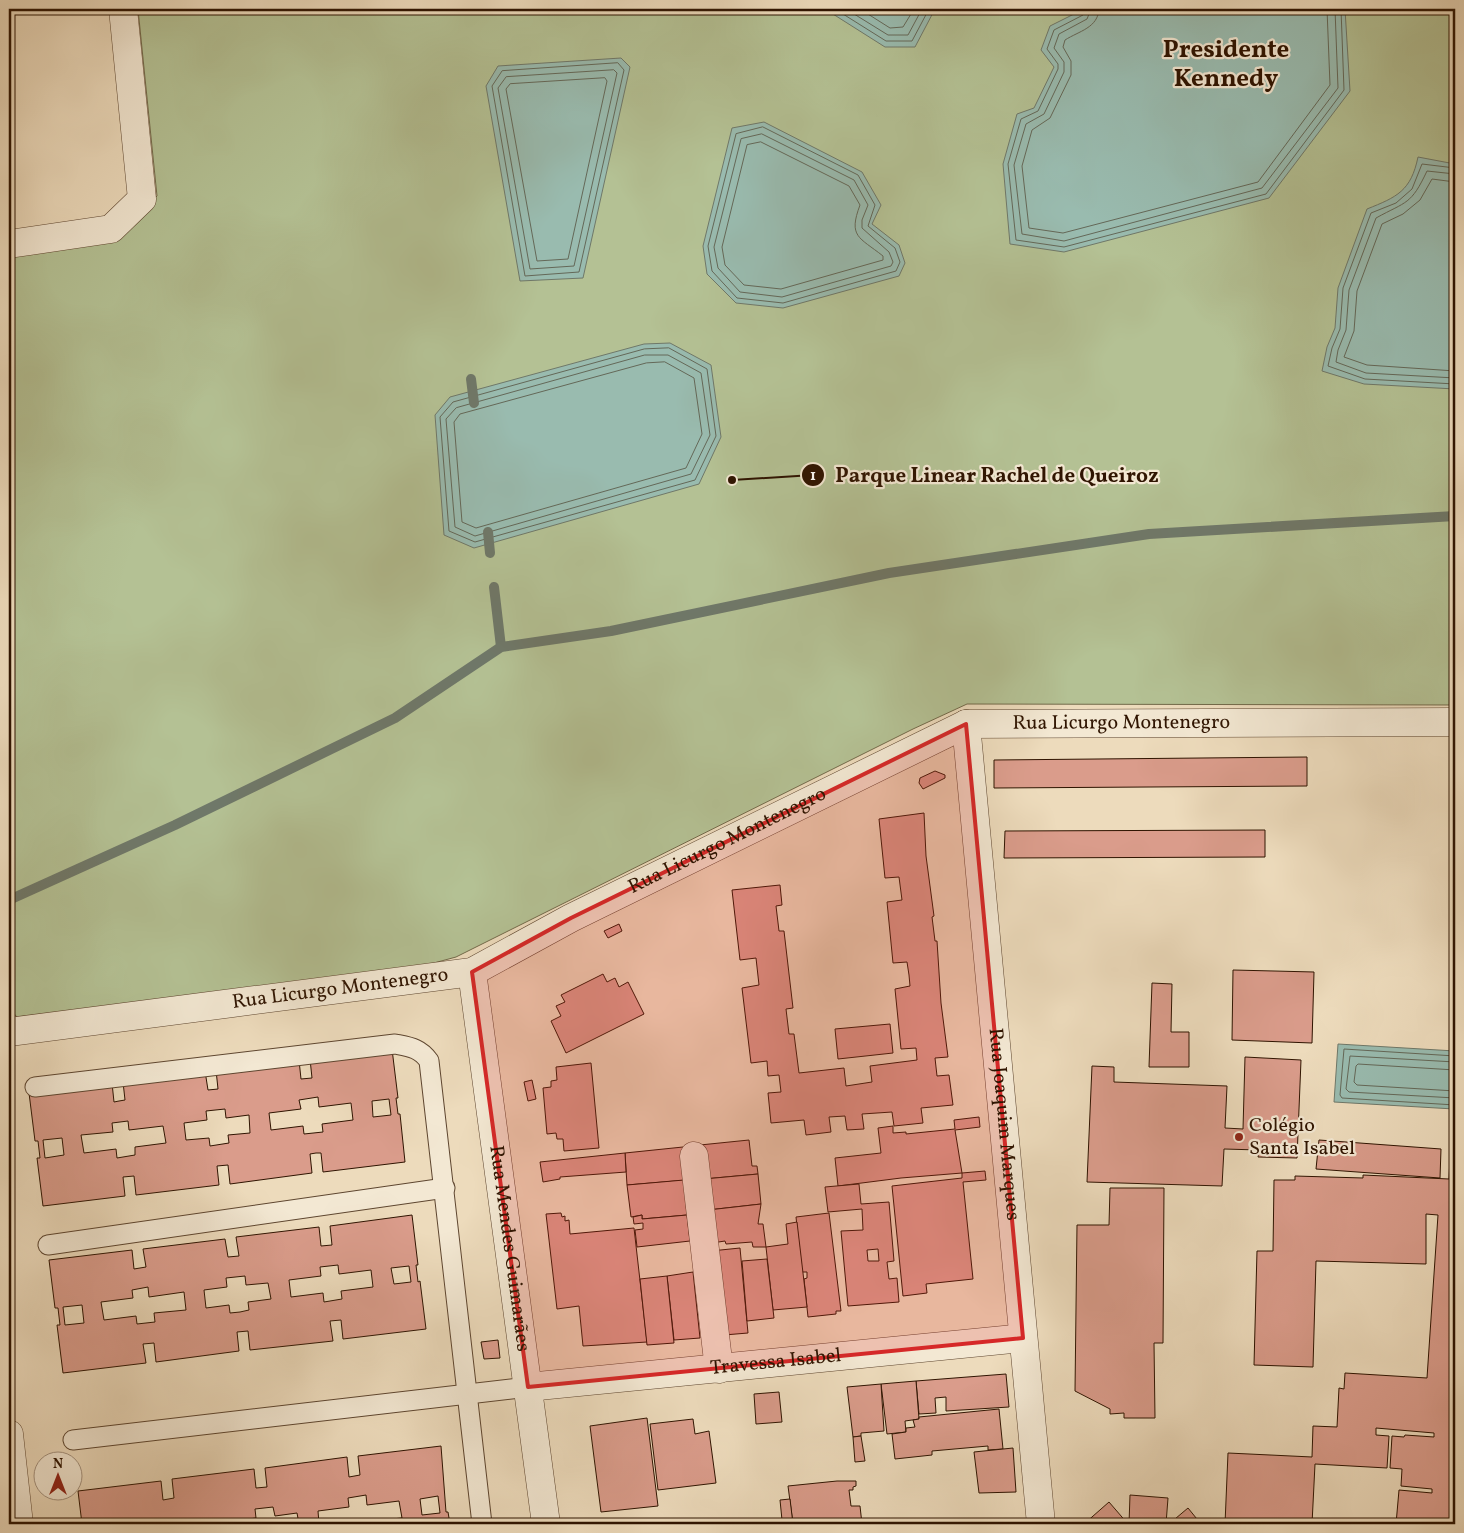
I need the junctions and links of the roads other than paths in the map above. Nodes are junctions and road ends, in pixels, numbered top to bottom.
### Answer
1 (123, 9) edge
2 (9, 244) edge
3 (1455, 722) edge
4 (966, 724) junction
5 (472, 972) junction
6 (9, 1032) edge
7 (35, 1087) dead end
8 (694, 1156) dead end
9 (445, 1188) junction
10 (48, 1245) dead end
11 (1023, 1338) junction
12 (719, 1369) junction
13 (528, 1386) junction
14 (467, 1394) junction
15 (9, 1434) edge
16 (73, 1440) dead end
17 (19, 1524) edge
18 (482, 1524) edge
19 (546, 1524) edge
20 (1041, 1524) edge

1 - 2 street
3 - 4 street, Rua Licurgo Montenegro
4 - 5 street, Rua Licurgo Montenegro
4 - 11 street, Rua Joaquim Marques
5 - 6 street, Rua Licurgo Montenegro
5 - 13 street, Rua Mendes Guimarães
7 - 9 lane
8 - 12 street
9 - 10 lane
9 - 14 lane
11 - 12 street, Travessa Isabel
11 - 20 street, Rua Joaquim Marques
12 - 13 street, Travessa Isabel
13 - 14 lane
13 - 19 street, Rua Mendes Guimarães
14 - 16 lane
14 - 18 lane
15 - 17 street

